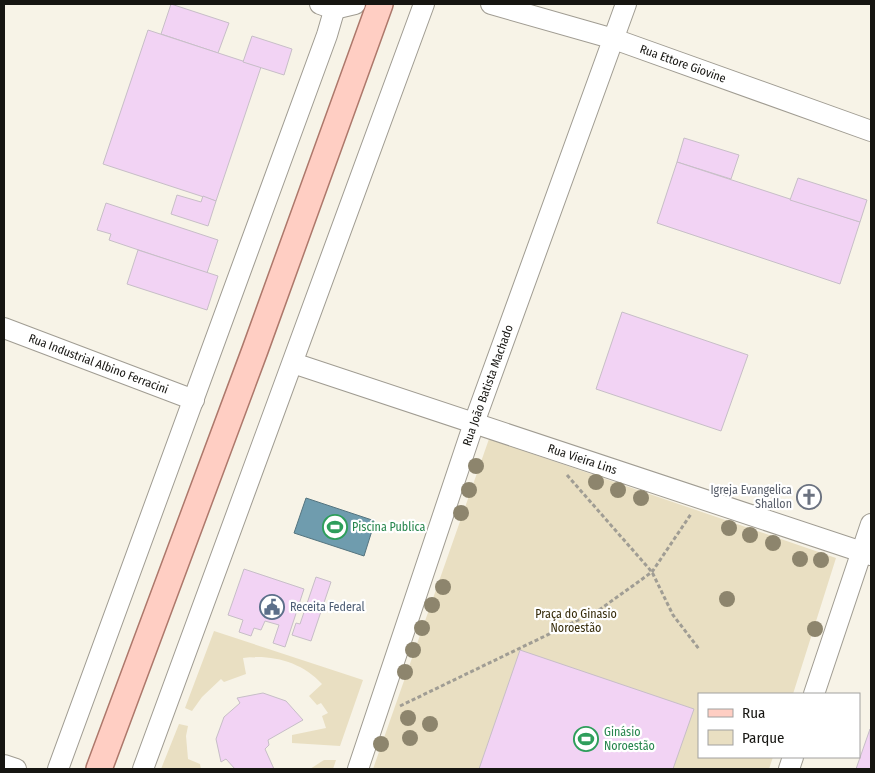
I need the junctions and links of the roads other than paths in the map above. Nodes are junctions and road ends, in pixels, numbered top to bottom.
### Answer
1 (355, 4) edge
2 (380, 4) edge
3 (424, 4) edge
4 (491, 4) edge
5 (626, 4) edge
6 (330, 5) edge
7 (614, 39) junction
8 (871, 131) edge
9 (4, 328) edge
10 (293, 363) junction
11 (194, 400) junction
12 (474, 423) junction
13 (871, 524) edge
14 (866, 553) edge
15 (814, 693) edge
16 (4, 765) edge
17 (16, 769) edge
18 (58, 769) edge
19 (99, 769) edge
20 (143, 769) edge
21 (358, 769) edge

1 - 6 street
2 - 19 main road
3 - 10 street
4 - 7 street, Rua Ettore Giovine
5 - 7 street, Rua João Batista Machado
6 - 11 street
7 - 8 street, Rua Ettore Giovine
7 - 12 street, Rua João Batista Machado
9 - 11 street, Rua Industrial Albino Ferracini
10 - 12 street, Rua Vieira Lins
10 - 20 street
11 - 18 street
12 - 14 street, Rua Vieira Lins
12 - 21 street, Rua João Batista Machado
13 - 14 street
14 - 15 street
16 - 17 street

